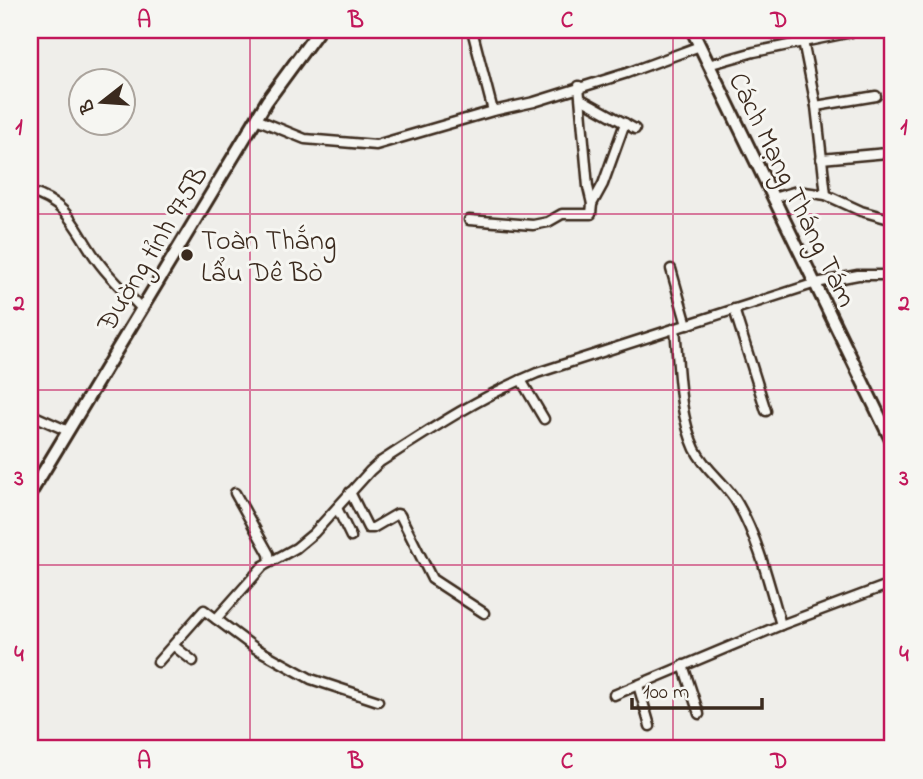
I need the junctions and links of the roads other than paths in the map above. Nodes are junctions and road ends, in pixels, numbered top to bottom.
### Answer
1 (319, 30) edge
2 (472, 30) edge
3 (692, 30) edge
4 (862, 30) edge
5 (803, 41) junction
6 (699, 46) junction
7 (708, 65) junction
8 (579, 86) junction
9 (876, 96) dead end
10 (581, 99) junction
11 (816, 106) junction
12 (493, 111) junction
13 (256, 119) junction
14 (625, 123) junction
15 (635, 129) dead end
16 (887, 153) dead end
17 (821, 159) junction
18 (30, 192) edge
19 (826, 195) junction
20 (773, 198) junction
21 (592, 204) junction
22 (469, 220) dead end
23 (893, 220) edge
24 (671, 269) dead end
25 (893, 275) edge
26 (816, 283) junction
27 (141, 308) junction
28 (734, 309) junction
29 (687, 325) junction
30 (676, 328) junction
31 (521, 380) junction
32 (766, 411) dead end
33 (30, 414) edge
34 (544, 419) dead end
35 (68, 431) junction
36 (893, 444) edge
37 (351, 492) junction
38 (235, 493) dead end
39 (30, 494) edge
40 (337, 508) junction
41 (351, 537) dead end
42 (270, 562) junction
43 (893, 583) edge
44 (484, 613) dead end
45 (216, 619) junction
46 (781, 625) junction
47 (174, 646) junction
48 (193, 661) dead end
49 (158, 662) dead end
50 (683, 665) junction
51 (639, 685) junction
52 (614, 695) dead end
53 (379, 701) dead end
54 (699, 713) dead end
55 (650, 726) dead end

1 - 13 main road, Đường tỉnh 975B
2 - 12 street
3 - 6 main road, Cách Mạng Tháng Tám
4 - 5 street
5 - 7 street
5 - 11 street
6 - 7 main road, Cách Mạng Tháng Tám
6 - 8 street
7 - 20 main road, Cách Mạng Tháng Tám
8 - 10 street
8 - 12 street
9 - 11 street
10 - 14 street
10 - 21 street
11 - 17 street
12 - 13 street
13 - 27 main road, Đường tỉnh 975B
14 - 15 street
14 - 21 street
16 - 17 street
17 - 19 street
18 - 27 street
19 - 20 street
19 - 23 street
20 - 26 main road, Cách Mạng Tháng Tám
21 - 22 street
24 - 29 street
25 - 26 street
26 - 28 street
26 - 36 main road, Cách Mạng Tháng Tám
27 - 35 main road, Đường tỉnh 975B
28 - 29 street
28 - 32 street
29 - 30 street
30 - 31 street
30 - 46 street
31 - 34 street
31 - 37 street
33 - 35 street
35 - 39 main road, Đường tỉnh 975B
37 - 40 street
37 - 44 street
38 - 42 street
40 - 41 street
40 - 42 street
42 - 45 street
43 - 46 street
45 - 47 street
45 - 53 street
46 - 50 street
47 - 48 street
47 - 49 street
50 - 51 street
50 - 54 street
51 - 52 street
51 - 55 street

